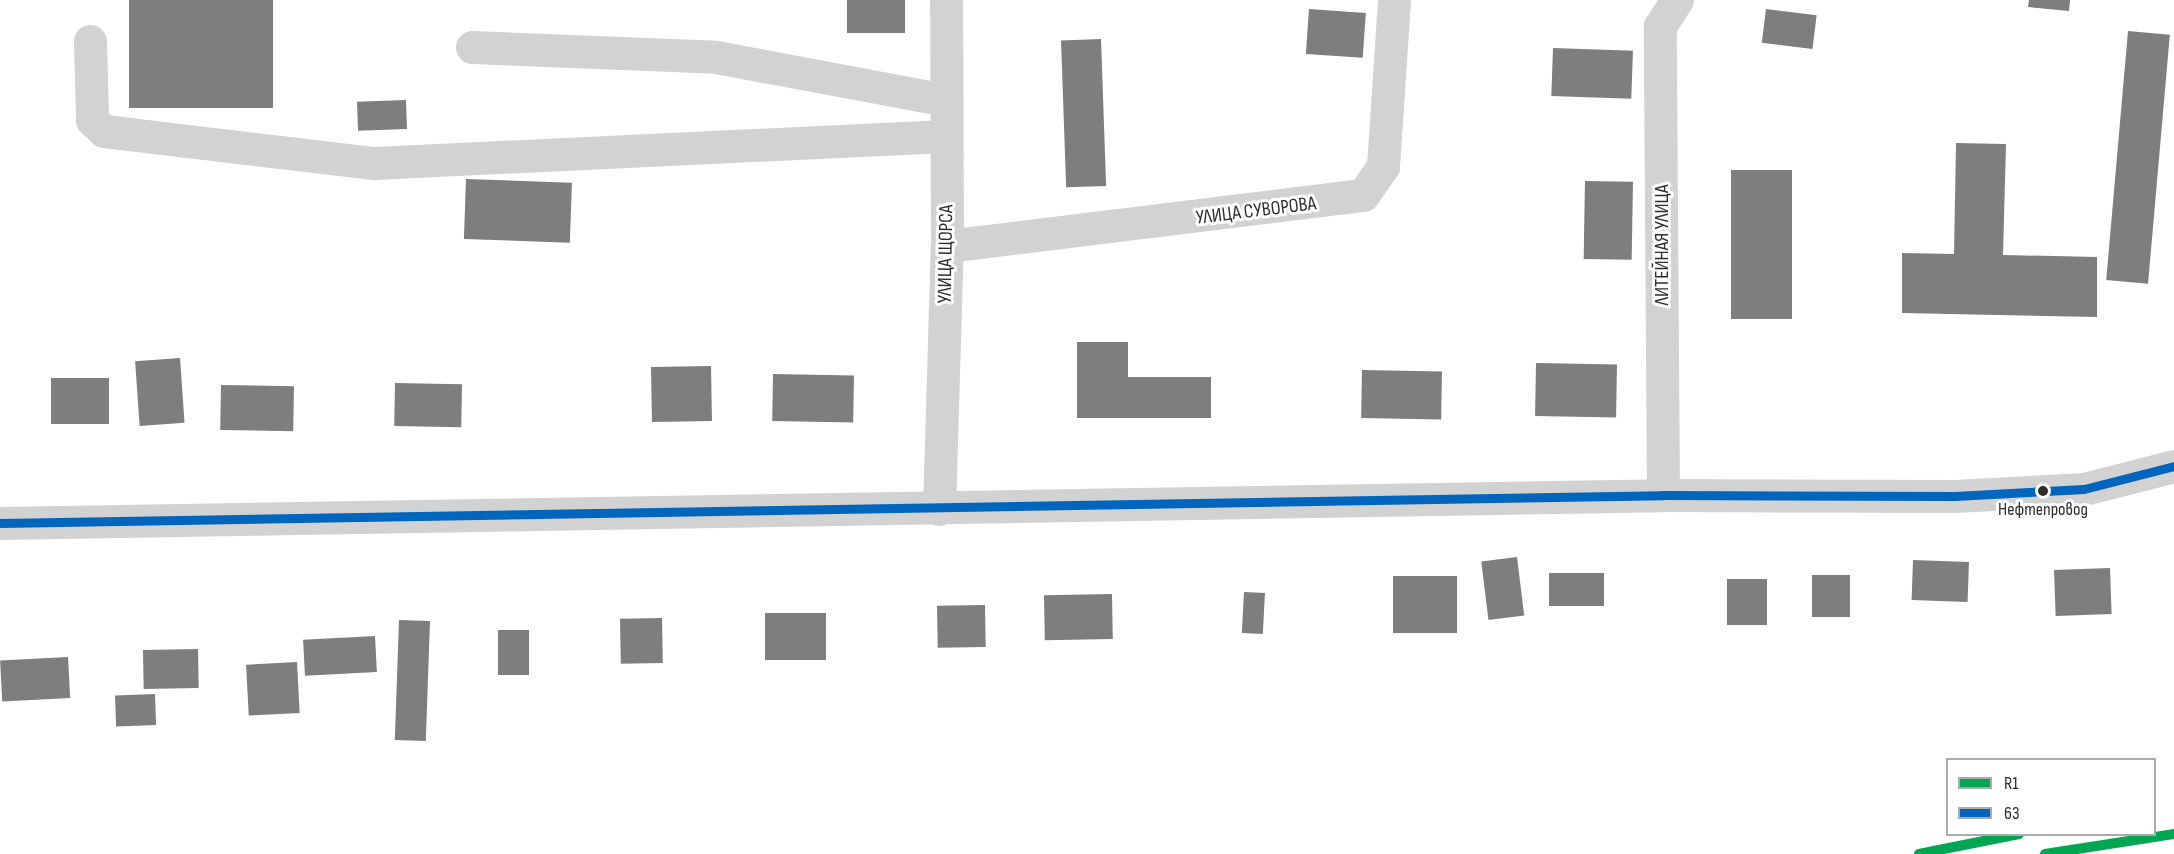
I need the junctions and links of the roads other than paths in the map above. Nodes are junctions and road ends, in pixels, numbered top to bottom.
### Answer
1 (946, 0) edge
2 (1395, 0) edge
3 (1677, 0) edge
4 (90, 41) dead end
5 (472, 47) dead end
6 (945, 100) junction
7 (945, 136) junction
8 (947, 246) junction
9 (2174, 466) edge
10 (1663, 495) junction
11 (939, 508) junction
12 (0, 523) edge

1 - 6 street, УЛИЦА ЩОРСА
2 - 8 street, УЛИЦА СУВОРОВА
3 - 10 street, ЛИТЕЙНАЯ УЛИЦА
4 - 7 street
5 - 6 street
6 - 7 street, УЛИЦА ЩОРСА
7 - 8 street, УЛИЦА ЩОРСА
8 - 11 street, УЛИЦА ЩОРСА
9 - 10 street
10 - 11 street
11 - 12 street

